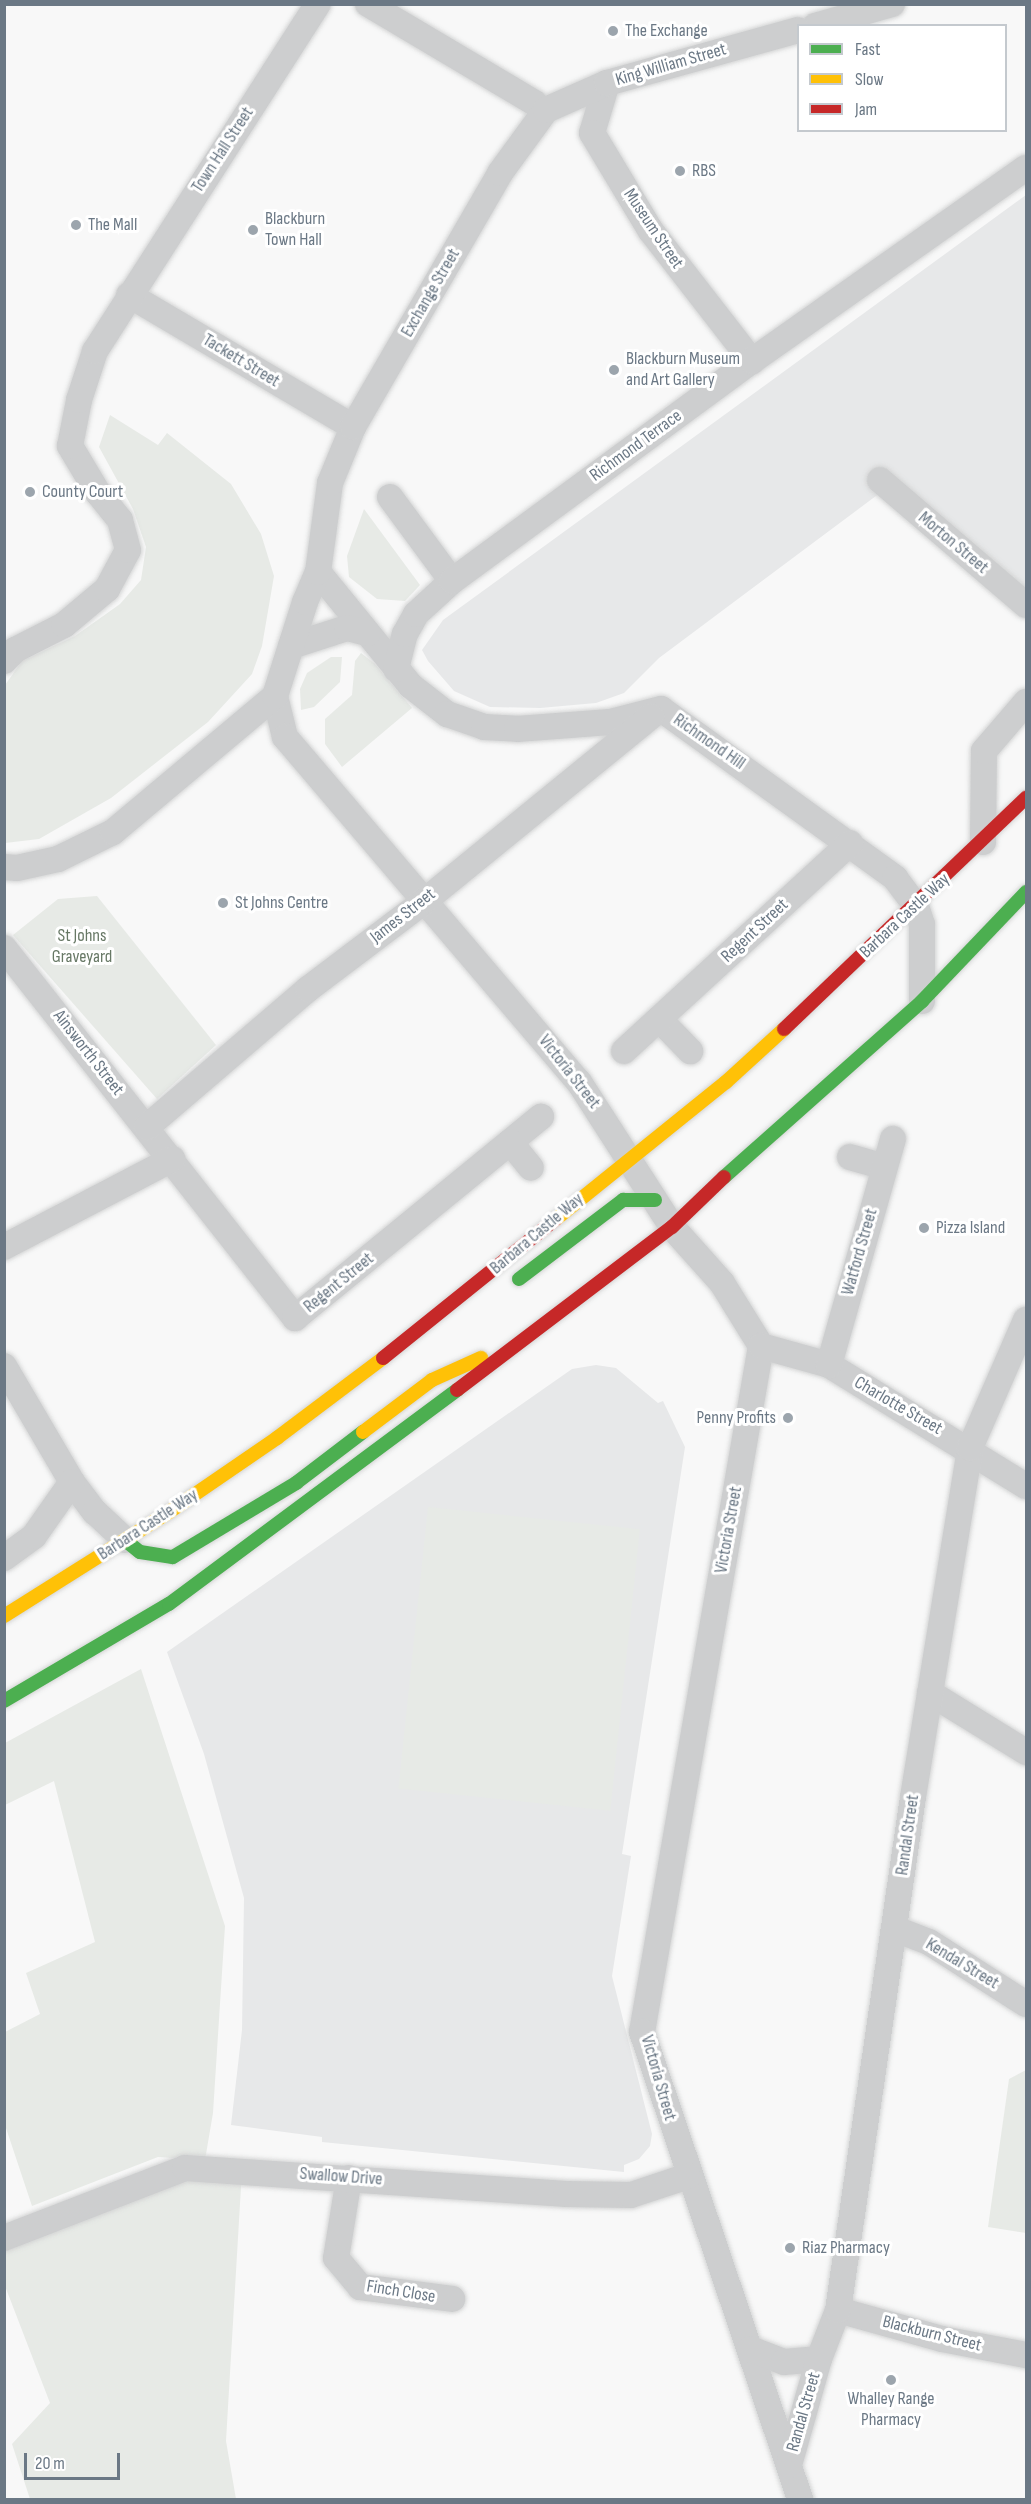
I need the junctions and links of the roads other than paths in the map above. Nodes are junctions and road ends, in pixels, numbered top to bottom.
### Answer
1 (318, 4) edge
2 (368, 4) edge
3 (892, 4) edge
4 (822, 24) edge
5 (797, 30) edge
6 (607, 83) junction
7 (541, 107) junction
8 (1026, 168) edge
9 (129, 295) junction
10 (752, 361) junction
11 (353, 428) junction
12 (880, 480) dead end
13 (390, 497) dead end
14 (318, 572) junction
15 (452, 581) junction
16 (1026, 605) edge
17 (367, 633) junction
18 (291, 646) junction
19 (4, 661) edge
20 (396, 669) junction
21 (275, 696) junction
22 (1026, 702) edge
23 (662, 708) junction
24 (1026, 798) edge
25 (983, 842) junction
26 (850, 843) junction
27 (4, 867) edge
28 (1026, 892) edge
29 (427, 899) junction
30 (916, 906) junction
31 (4, 948) edge
32 (922, 1001) junction
33 (659, 1019) junction
34 (624, 1051) dead end
35 (690, 1051) dead end
36 (541, 1118) dead end
37 (147, 1127) junction
38 (893, 1139) dead end
39 (510, 1142) junction
40 (850, 1157) dead end
41 (631, 1158) junction
42 (172, 1159) junction
43 (884, 1167) junction
44 (531, 1168) dead end
45 (655, 1200) junction
46 (672, 1227) junction
47 (4, 1247) edge
48 (510, 1286) dead end
49 (1026, 1320) edge
50 (451, 1322) dead end
51 (534, 1333) junction
52 (408, 1339) junction
53 (761, 1346) junction
54 (829, 1365) junction
55 (4, 1366) edge
56 (970, 1448) junction
57 (72, 1482) junction
58 (1026, 1486) edge
59 (125, 1540) junction
60 (4, 1558) edge
61 (4, 1616) edge
62 (930, 1693) junction
63 (4, 1701) edge
64 (1026, 1752) edge
65 (895, 1929) junction
66 (1026, 2004) edge
67 (688, 2176) junction
68 (349, 2178) junction
69 (4, 2238) edge
70 (452, 2299) dead end
71 (838, 2310) junction
72 (750, 2349) junction
73 (1026, 2355) edge
74 (819, 2359) junction
75 (789, 2465) junction
76 (800, 2499) edge

1 - 9 street, Town Hall Street
2 - 7 street
3 - 4 street
5 - 6 street, King William Street
6 - 7 street, King William Street
6 - 10 street, Museum Street
7 - 11 street, Exchange Street
8 - 10 street, Richmond Terrace
9 - 11 street, Tackett Street
9 - 19 street, Town Hall Street
10 - 15 street, Richmond Terrace
11 - 14 street, Exchange Street
12 - 16 street, Morton Street
13 - 15 street
14 - 17 street, Richmond Hill
14 - 18 street, Exchange Street
15 - 20 street, Richmond Terrace
17 - 18 street
17 - 20 street, Richmond Hill
18 - 21 street, Exchange Street
20 - 23 street, Richmond Hill
21 - 27 street
21 - 29 street, Victoria Street
22 - 25 street
23 - 26 street, Richmond Hill
23 - 29 street, James Street
24 - 25 highway, Barbara Castle Way
25 - 30 highway, Barbara Castle Way
26 - 30 street, Richmond Hill
26 - 33 street, Regent Street
28 - 32 highway
29 - 37 street, James Street
29 - 41 street, Victoria Street
30 - 32 street, Richmond Hill
30 - 41 highway, Barbara Castle Way
31 - 37 street, Ainsworth Street
32 - 46 highway
33 - 34 street, Regent Street
33 - 35 street
36 - 39 street, Regent Street
37 - 42 street, Ainsworth Street
38 - 43 street, Watford Street
39 - 42 street, Regent Street
39 - 44 street
40 - 43 street
41 - 45 street, Victoria Street
41 - 52 highway, Barbara Castle Way
42 - 47 street
43 - 54 street, Watford Street
45 - 46 street, Victoria Street
45 - 48 highway
46 - 51 highway
46 - 53 street, Victoria Street
49 - 56 street, Randal Street
50 - 52 highway
51 - 59 highway
51 - 63 highway
52 - 59 highway, Barbara Castle Way
53 - 54 street, Charlotte Street
53 - 67 street, Victoria Street
54 - 56 street, Charlotte Street
55 - 57 street
56 - 58 street, Charlotte Street
56 - 62 street, Randal Street
57 - 59 street
57 - 60 street
59 - 61 highway, Barbara Castle Way
62 - 64 street
62 - 65 street, Randal Street
65 - 66 street, Kendal Street
65 - 71 street, Randal Street
67 - 68 street, Swallow Drive
67 - 72 street, Victoria Street
68 - 69 street, Swallow Drive
68 - 70 street, Finch Close
71 - 73 street, Blackburn Street
71 - 74 street, Randal Street
72 - 74 street, Randal Street
72 - 75 street, Victoria Street
74 - 75 street, Randal Street
75 - 76 street, Victoria Street

